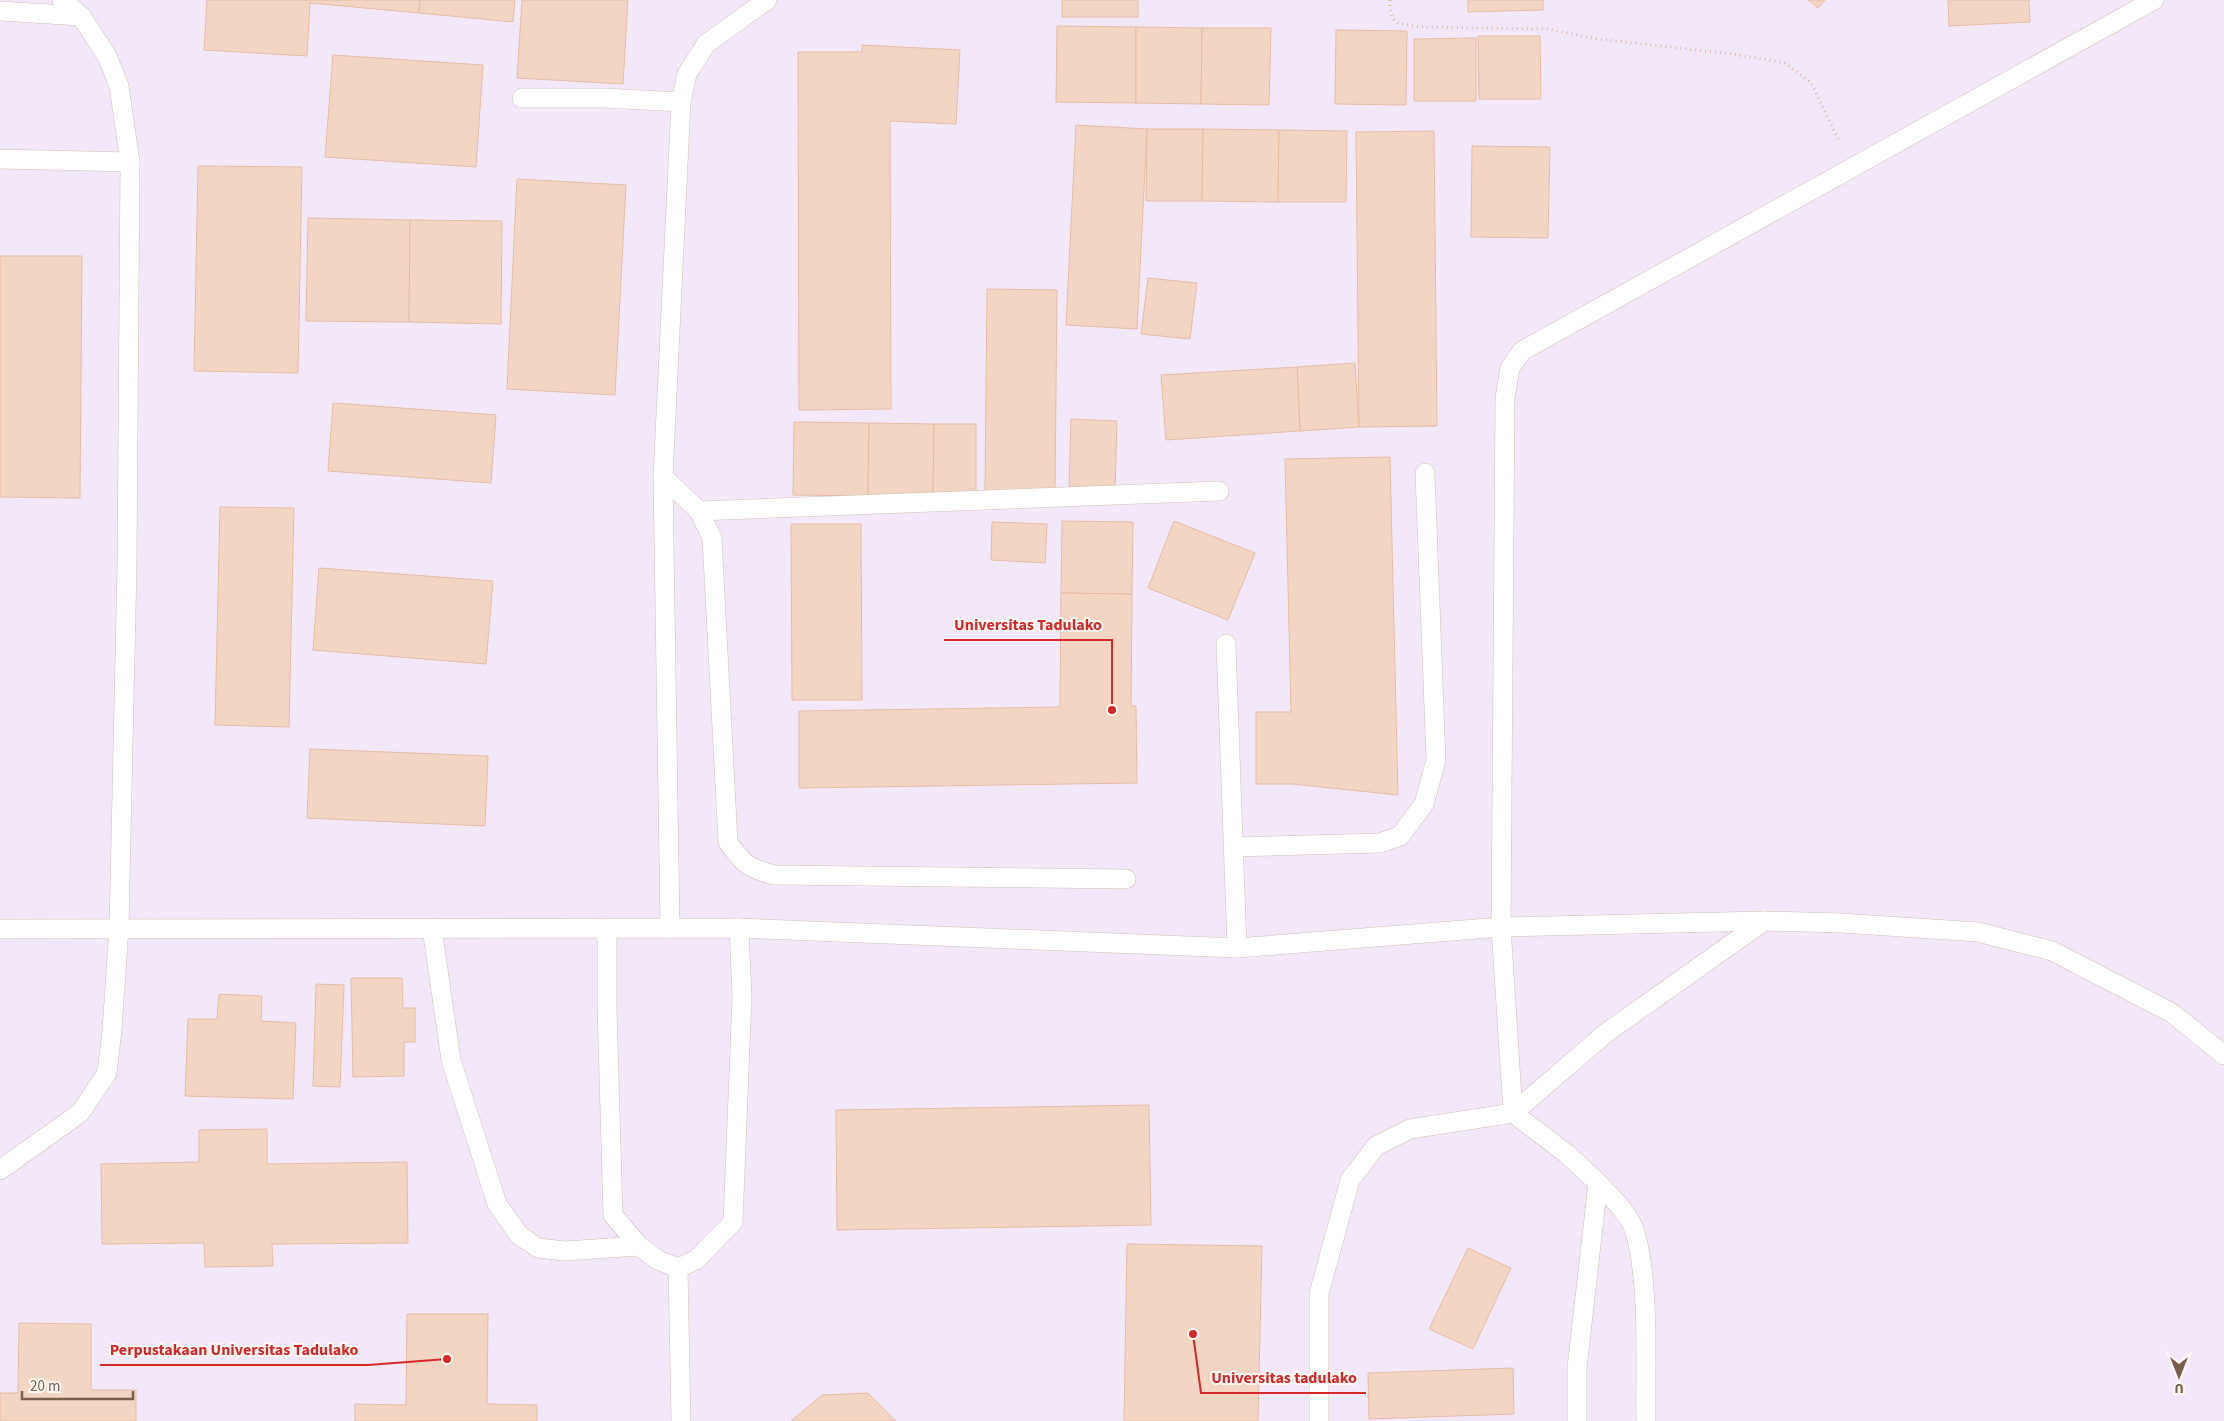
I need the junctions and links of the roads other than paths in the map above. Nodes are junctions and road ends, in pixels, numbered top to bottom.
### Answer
1 (62, 0) edge
2 (767, 0) edge
3 (2154, 0) edge
4 (0, 11) edge
5 (81, 16) junction
6 (522, 98) dead end
7 (681, 102) junction
8 (0, 159) edge
9 (130, 162) junction
10 (1425, 473) dead end
11 (663, 477) junction
12 (1219, 491) dead end
13 (699, 511) junction
14 (1226, 644) dead end
15 (1234, 847) junction
16 (1126, 878) dead end
17 (1764, 921) junction
18 (1502, 927) junction
19 (119, 928) junction
20 (432, 928) junction
21 (607, 928) junction
22 (670, 928) junction
23 (739, 928) junction
24 (0, 929) edge
25 (1237, 948) junction
26 (2224, 1055) edge
27 (1513, 1113) junction
28 (0, 1170) edge
29 (1598, 1183) junction
30 (639, 1246) junction
31 (678, 1268) junction
32 (681, 1421) edge
33 (1319, 1421) edge
34 (1577, 1421) edge
35 (1646, 1421) edge

1 - 5 lane
2 - 7 lane
3 - 18 lane
4 - 5 lane
5 - 9 lane
6 - 7 lane
7 - 11 lane
8 - 9 lane
9 - 19 lane
10 - 15 lane
11 - 13 lane
11 - 22 lane
12 - 13 lane
13 - 16 lane
14 - 15 lane
15 - 25 lane
17 - 18 lane
17 - 26 lane
17 - 27 lane
18 - 25 lane
18 - 27 lane
19 - 20 lane
19 - 24 lane
19 - 28 lane
20 - 21 lane
20 - 30 lane
21 - 22 lane
21 - 30 lane
22 - 23 lane
23 - 25 lane
23 - 31 lane
27 - 29 lane
27 - 33 lane
29 - 34 lane
29 - 35 lane
30 - 31 lane
31 - 32 lane

